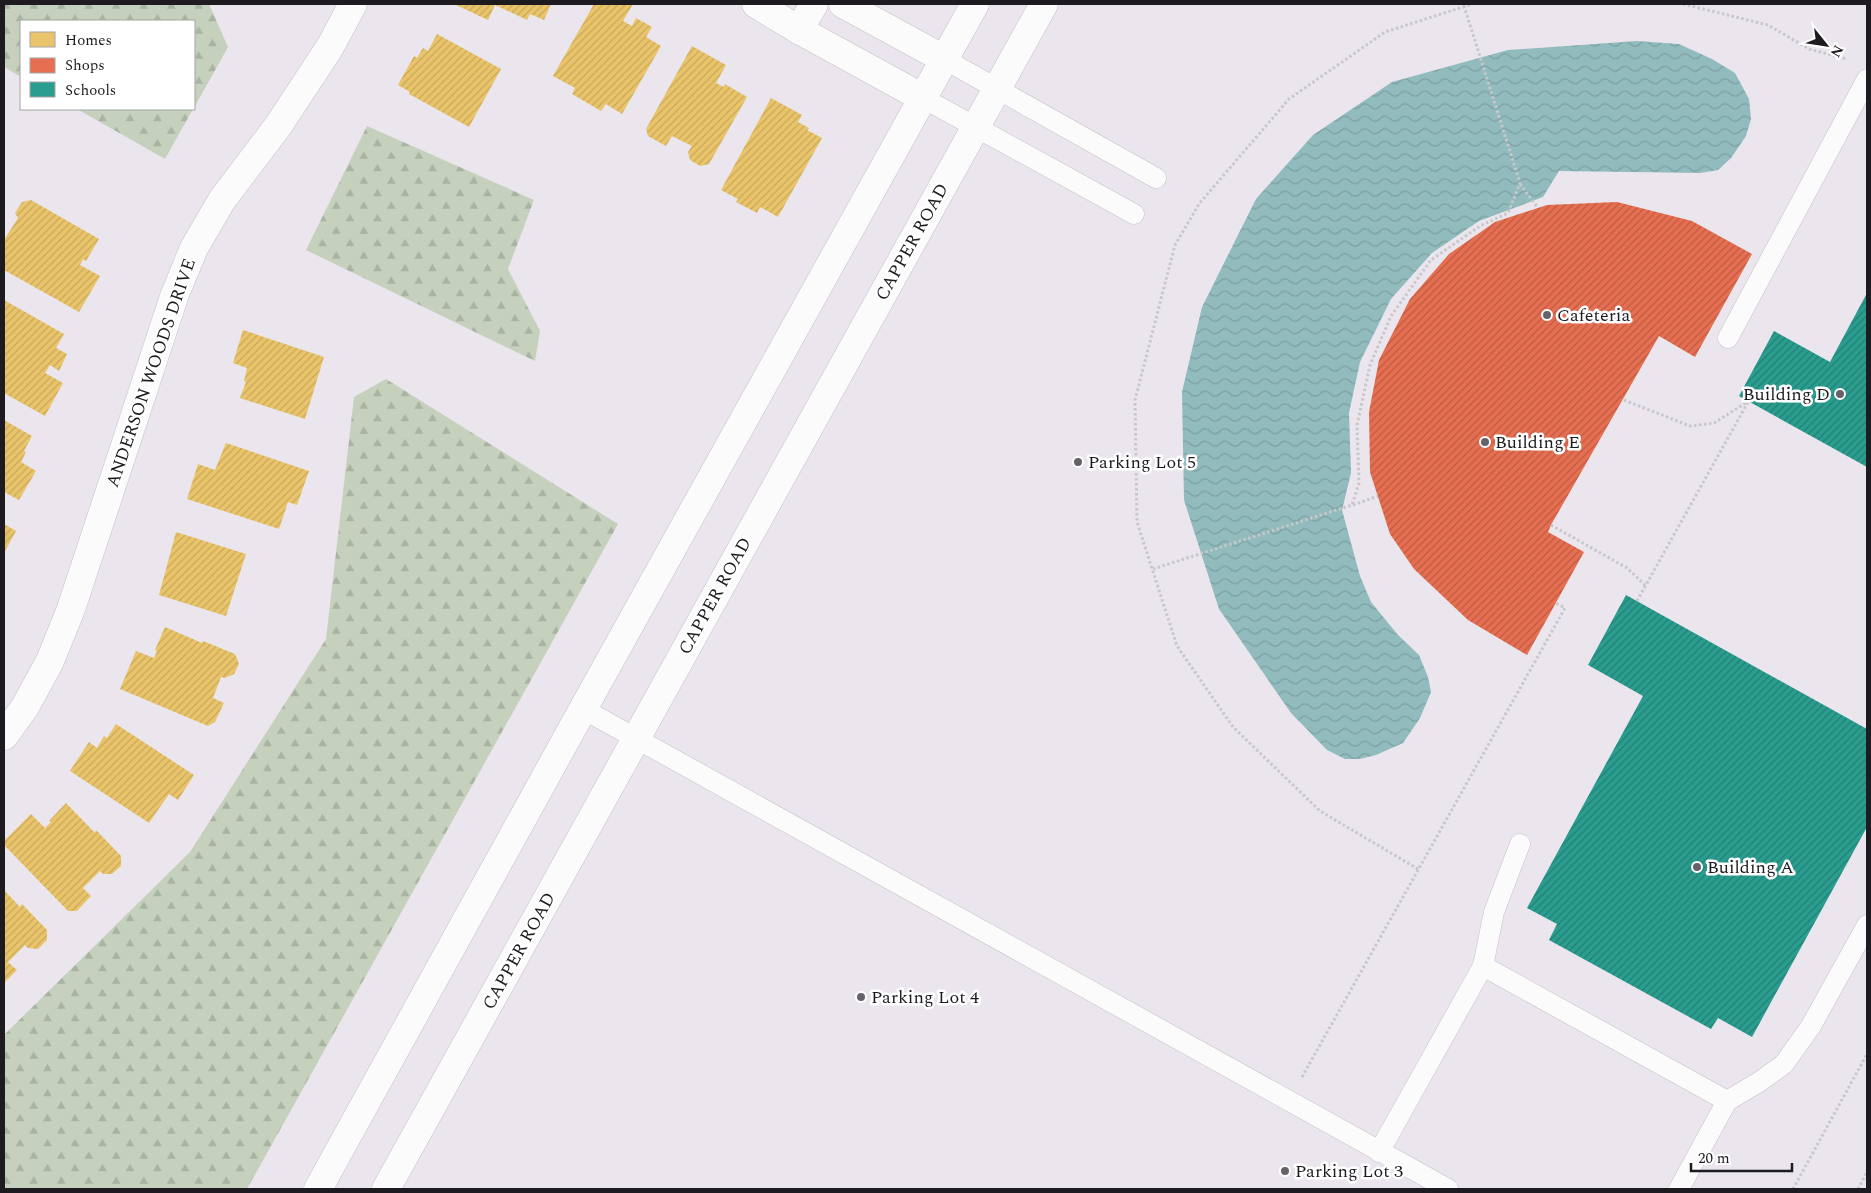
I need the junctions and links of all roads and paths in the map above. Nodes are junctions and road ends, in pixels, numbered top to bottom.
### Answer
1 (353, 4) edge
2 (756, 4) edge
3 (814, 4) edge
4 (843, 4) edge
5 (976, 4) edge
6 (1044, 4) edge
7 (1472, 4) edge
8 (1683, 4) edge
9 (1464, 6) junction
10 (799, 30) junction
11 (944, 59) junction
12 (1848, 59) dead end
13 (1867, 80) edge
14 (998, 88) junction
15 (923, 98) junction
16 (976, 128) junction
17 (1156, 178) dead end
18 (1520, 184) junction
19 (1538, 208) dead end
20 (1134, 214) dead end
21 (1728, 338) dead end
22 (1624, 400) dead end
23 (1378, 496) dead end
24 (1352, 505) junction
25 (1552, 525) dead end
26 (1153, 569) junction
27 (1646, 586) junction
28 (1637, 601) dead end
29 (1556, 603) dead end
30 (583, 709) junction
31 (4, 736) edge
32 (636, 739) junction
33 (1520, 844) dead end
34 (1418, 868) junction
35 (1867, 925) edge
36 (1483, 966) junction
37 (1867, 1054) edge
38 (1299, 1082) dead end
39 (1727, 1101) junction
40 (1380, 1152) junction
41 (1867, 1172) edge
42 (318, 1189) edge
43 (386, 1189) edge
44 (1448, 1189) edge
45 (1679, 1189) edge
46 (1792, 1189) edge
47 (1858, 1189) edge

1 - 31 street, ANDERSON WOODS DRIVE
2 - 10 street
3 - 10 street
4 - 11 street
5 - 11 street
6 - 14 street, CAPPER ROAD
7 - 9 path
8 - 12 path
9 - 18 path
9 - 26 path
10 - 15 street
11 - 14 lane
11 - 15 street
13 - 21 lane
14 - 16 street, CAPPER ROAD
14 - 17 lane
15 - 16 lane
15 - 30 street
16 - 20 lane
16 - 32 street, CAPPER ROAD
18 - 19 path
18 - 24 path
22 - 27 path
23 - 24 path
24 - 26 path
25 - 27 path
26 - 34 path
27 - 28 path
29 - 34 path
30 - 32 lane
30 - 42 street
32 - 40 lane
32 - 43 street, CAPPER ROAD
33 - 36 lane
34 - 38 path
35 - 39 lane
36 - 39 lane
36 - 40 lane
37 - 46 path
39 - 45 lane
40 - 44 lane
41 - 47 path

